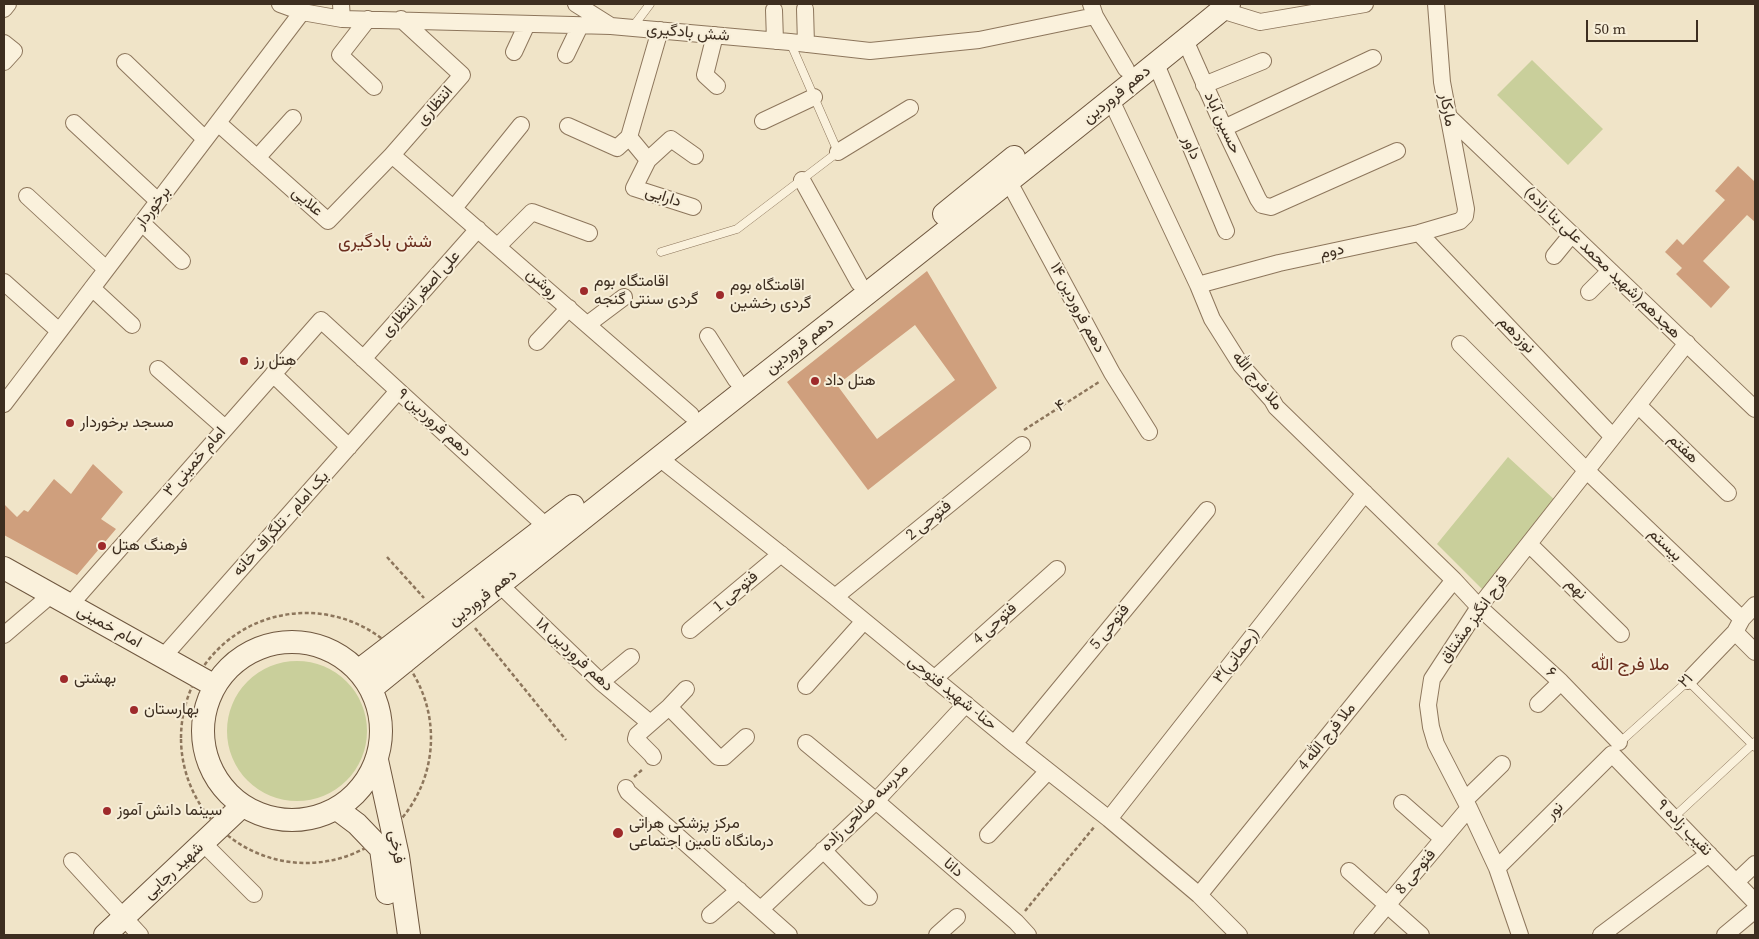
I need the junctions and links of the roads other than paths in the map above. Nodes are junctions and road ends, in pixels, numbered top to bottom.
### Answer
1 (8, 4) edge
2 (280, 4) edge
3 (576, 4) edge
4 (650, 4) edge
5 (1365, 4) edge
6 (1436, 4) edge
7 (1219, 6) edge
8 (4, 9) edge
9 (805, 9) dead end
10 (774, 10) dead end
11 (1093, 10) edge
12 (341, 11) edge
13 (302, 12) junction
14 (368, 19) junction
15 (401, 20) junction
16 (527, 24) junction
17 (580, 26) junction
18 (611, 26) junction
19 (632, 28) junction
20 (660, 30) junction
21 (715, 35) junction
22 (1185, 40) junction
23 (790, 42) junction
24 (4, 43) edge
25 (514, 52) dead end
26 (566, 55) dead end
27 (1373, 58) dead end
28 (1263, 61) dead end
29 (4, 62) edge
30 (125, 62) dead end
31 (1156, 64) junction
32 (1126, 69) junction
33 (1204, 85) junction
34 (717, 86) dead end
35 (374, 87) dead end
36 (814, 97) junction
37 (1111, 100) junction
38 (910, 108) dead end
39 (1448, 116) junction
40 (293, 118) dead end
41 (763, 121) dead end
42 (74, 123) dead end
43 (218, 123) junction
44 (521, 126) dead end
45 (568, 126) dead end
46 (1224, 128) junction
47 (629, 137) junction
48 (205, 139) junction
49 (1397, 151) dead end
50 (838, 152) junction
51 (392, 155) junction
52 (695, 156) dead end
53 (257, 158) junction
54 (648, 160) junction
55 (802, 180) junction
56 (1009, 182) junction
57 (27, 196) dead end
58 (158, 201) junction
59 (693, 207) dead end
60 (454, 208) junction
61 (1465, 216) joint
62 (142, 222) junction
63 (478, 229) junction
64 (1226, 231) dead end
65 (589, 233) dead end
66 (1419, 233) junction
67 (1572, 234) junction
68 (498, 246) junction
69 (661, 252) dead end
70 (1554, 256) dead end
71 (182, 261) dead end
72 (106, 269) junction
73 (1610, 271) junction
74 (4, 282) edge
75 (859, 283) junction
76 (1198, 285) junction
77 (92, 288) junction
78 (1589, 292) dead end
79 (624, 297) dead end
80 (570, 308) junction
81 (321, 320) joint
82 (588, 324) junction
83 (132, 326) dead end
84 (60, 331) junction
85 (708, 336) dead end
86 (538, 342) dead end
87 (1687, 343) junction
88 (1460, 344) dead end
89 (363, 359) junction
90 (158, 369) dead end
91 (273, 374) junction
92 (736, 380) junction
93 (398, 391) junction
94 (4, 404) edge
95 (1638, 405) junction
96 (1755, 410) edge
97 (691, 415) junction
98 (225, 428) junction
99 (1149, 432) dead end
100 (1613, 437) junction
101 (1022, 445) road end
102 (349, 447) junction
103 (658, 457) junction
104 (1587, 471) junction
105 (1364, 493) junction
106 (1728, 493) dead end
107 (1206, 510) dead end
108 (547, 526) junction
109 (1530, 545) junction
110 (781, 554) junction
111 (4, 568) edge
112 (1056, 569) dead end
113 (1454, 580) junction
114 (500, 585) junction
115 (835, 597) junction
116 (61, 600) junction
117 (1755, 605) edge
118 (1480, 607) junction
119 (864, 620) junction
120 (1738, 626) junction
121 (690, 630) dead end
122 (1621, 634) dead end
123 (4, 635) edge
124 (1755, 652) edge
125 (398, 654) junction
126 (163, 657) junction
127 (631, 657) dead end
128 (358, 671) junction
129 (934, 679) junction
130 (206, 681) junction
131 (1688, 681) junction
132 (601, 682) junction
133 (1561, 682) junction
134 (806, 686) dead end
135 (371, 689) junction
136 (686, 689) dead end
137 (966, 704) junction
138 (1538, 704) dead end
139 (669, 707) junction
140 (650, 723) junction
141 (746, 737) dead end
142 (806, 743) dead end
143 (1014, 744) junction
144 (1754, 744) edge
145 (1616, 748) junction
146 (653, 757) road end
147 (377, 760) junction
148 (1502, 764) dead end
149 (1048, 771) junction
150 (626, 788) road end
151 (876, 801) junction
152 (1402, 803) dead end
153 (1467, 804) junction
154 (242, 806) junction
155 (337, 809) junction
156 (1106, 817) junction
157 (1674, 817) junction
158 (988, 835) dead end
159 (211, 836) junction
160 (1443, 839) junction
161 (823, 850) junction
162 (1710, 854) junction
163 (72, 860) dead end
164 (1755, 864) edge
165 (1497, 868) junction
166 (1349, 871) dead end
167 (1736, 882) junction
168 (739, 890) junction
169 (254, 894) dead end
170 (1199, 895) junction
171 (869, 897) dead end
172 (1755, 902) edge
173 (1387, 906) junction
174 (761, 909) junction
175 (1755, 910) edge
176 (710, 915) dead end
177 (957, 917) dead end
178 (124, 918) junction
179 (105, 935) edge
180 (140, 935) edge
181 (393, 935) edge
182 (409, 935) edge
183 (789, 935) edge
184 (937, 935) edge
185 (1028, 935) edge
186 (1239, 935) edge
187 (1362, 935) edge
188 (1421, 935) edge
189 (1520, 935) edge
190 (1601, 935) edge
191 (1725, 935) edge

1 - 8 street
2 - 13 street, شش بادگیری
3 - 18 street
4 - 19 lane
5 - 7 street
6 - 39 street, مارکار
7 - 22 main road, دهم فروردین
7 - 32 main road, دهم فروردین
9 - 23 street
10 - 23 street
11 - 23 street, شش بادگیری
11 - 32 street
12 - 13 street, شش بادگیری
12 - 14 street, شش بادگیری
13 - 43 street, برخوردار
14 - 15 street, شش بادگیری
14 - 35 street
15 - 16 street, شش بادگیری
15 - 51 street, انتظاری
16 - 17 street, شش بادگیری
16 - 25 street
17 - 18 street, شش بادگیری
17 - 26 street
18 - 19 street, شش بادگیری
19 - 20 street, شش بادگیری
20 - 21 street, شش بادگیری
20 - 47 street
21 - 23 street, شش بادگیری
21 - 34 street
22 - 31 main road, دهم فروردین
22 - 33 street, حسین آباد
23 - 36 lane
24 - 29 street
27 - 46 street
28 - 33 street
30 - 48 street
31 - 37 main road, دهم فروردین
31 - 64 street, داور
32 - 75 main road, دهم فروردین
33 - 46 street, حسین آباد
36 - 41 street
36 - 50 lane
37 - 56 main road, دهم فروردین
37 - 76 street, ملا فرج الله
38 - 50 street
39 - 61 street, مارکار
39 - 67 street, هجدهم(شهید محمد علی بنا زاده)
40 - 53 street
42 - 58 street
43 - 48 street, برخوردار
43 - 53 street, علایی
44 - 60 street
45 - 47 street
46 - 49 street, حسین آباد
47 - 54 street, دارایی
48 - 58 street, برخوردار
50 - 55 lane
51 - 53 street, علایی
51 - 60 street, روشن
52 - 54 street
54 - 59 street, دارایی
55 - 69 lane
55 - 75 street
56 - 99 street, دهم فروردین ۱۴
56 - 103 main road, دهم فروردین
57 - 72 street
58 - 62 street, برخوردار
60 - 63 street, روشن
61 - 66 street, دوم
62 - 71 street
62 - 72 street, برخوردار
63 - 68 street, روشن
63 - 89 street, علی اصغر انتظاری
65 - 68 street
66 - 76 street, دوم
66 - 100 street, نوزدهم
67 - 70 street
67 - 73 street, هجدهم(شهید محمد علی بنا زاده)
68 - 80 street, روشن
72 - 77 street, برخوردار
73 - 78 street
73 - 87 street, هجدهم(شهید محمد علی بنا زاده)
74 - 84 street
75 - 92 main road, دهم فروردین
76 - 105 street, ملا فرج الله
77 - 83 street
77 - 84 street, برخوردار
79 - 82 street
80 - 82 street, روشن
80 - 86 street
81 - 89 street, دهم فروردین ۹
81 - 91 street, امام خمینی ۳
82 - 97 street, روشن
84 - 94 street, برخوردار
85 - 92 street
87 - 95 street, فرح انگیز مشتاق
87 - 96 street, هجدهم(شهید محمد علی بنا زاده)
88 - 104 street, بیستم
89 - 93 street, دهم فروردین ۹
90 - 98 street
91 - 98 street, امام خمینی ۳
91 - 102 street
92 - 97 main road, دهم فروردین
93 - 102 street, یک امام - تلگراف خانه
93 - 108 street, دهم فروردین ۹
95 - 100 street, فرح انگیز مشتاق
95 - 106 street, هفتم
97 - 108 main road, دهم فروردین
98 - 116 street, امام خمینی ۳
100 - 104 street, فرح انگیز مشتاق
101 - 115 street, فتوحی 2
102 - 126 street, یک امام - تلگراف خانه
103 - 110 street, حنا- شهید فتوحی
103 - 114 main road, دهم فروردین
104 - 109 street, فرح انگیز مشتاق
104 - 120 street, بیستم
105 - 113 street, ملا فرج الله
105 - 156 street, ۳(رحمانی)
107 - 143 street, فتوحی 5
108 - 125 main road, دهم فروردین
109 - 118 street, فرح انگیز مشتاق
109 - 122 street, نهم
110 - 115 street, حنا- شهید فتوحی
110 - 121 street, فتوحی 1
111 - 116 main road, امام خمینی
112 - 129 street, فتوحی 4
113 - 118 street, ملا فرج الله
113 - 170 street, 4 ملا فرج الله
114 - 125 main road, دهم فروردین
114 - 132 street, دهم فروردین ۱۸
115 - 119 street, حنا- شهید فتوحی
116 - 123 street, امام خمینی ۳
116 - 126 main road, امام خمینی
117 - 120 street, ۲۱
118 - 133 street, ۶
118 - 153 street, فرح انگیز مشتاق
119 - 129 street, حنا- شهید فتوحی
119 - 134 street
120 - 124 street, بیستم
120 - 131 street, ۲۱
125 - 128 main road, دهم فروردین
125 - 135 main road, دهم فروردین
126 - 130 main road, امام خمینی
127 - 132 street
128 - 130 main road
128 - 135 main road
129 - 137 street, حنا- شهید فتوحی
130 - 154 main road
131 - 144 lane
131 - 145 lane, ۲۱
132 - 140 street, دهم فروردین ۱۸
133 - 138 street
133 - 145 street, ۶
135 - 147 main road
136 - 139 street
137 - 143 street, حنا- شهید فتوحی
137 - 151 street, مدرسه صالحی زاده
139 - 140 street
139 - 141 street
140 - 146 street
142 - 151 street, دانا
143 - 149 street, حنا- شهید فتوحی
144 - 157 lane
145 - 157 street, نقیب زاده ۹
145 - 165 street, نور
147 - 155 main road
147 - 182 main road, فرخی
148 - 153 street, فتوحی 8
149 - 156 street, حنا- شهید فتوحی
149 - 158 street
150 - 168 street
151 - 161 street, مدرسه صالحی زاده
151 - 185 street, دانا
152 - 160 street
153 - 160 street, فتوحی 8
153 - 165 street, فرح انگیز مشتاق
154 - 155 main road
154 - 159 main road, شهید رجایی
155 - 181 main road, فرخی
156 - 170 street, حنا- شهید فتوحی
157 - 162 street, نقیب زاده ۹
159 - 169 street
159 - 178 main road, شهید رجایی
160 - 173 street, فتوحی 8
161 - 171 street
161 - 174 street, مدرسه صالحی زاده
162 - 167 street, نقیب زاده ۹
162 - 190 street
163 - 178 street
164 - 167 street
165 - 189 street, فرح انگیز مشتاق
166 - 173 street
167 - 172 street, نقیب زاده ۹
168 - 174 street
168 - 176 street
170 - 186 street, حنا- شهید فتوحی
173 - 187 street, فتوحی 8
173 - 188 street
174 - 183 street
175 - 191 street
177 - 184 street
178 - 179 main road, شهید رجایی
178 - 180 street

